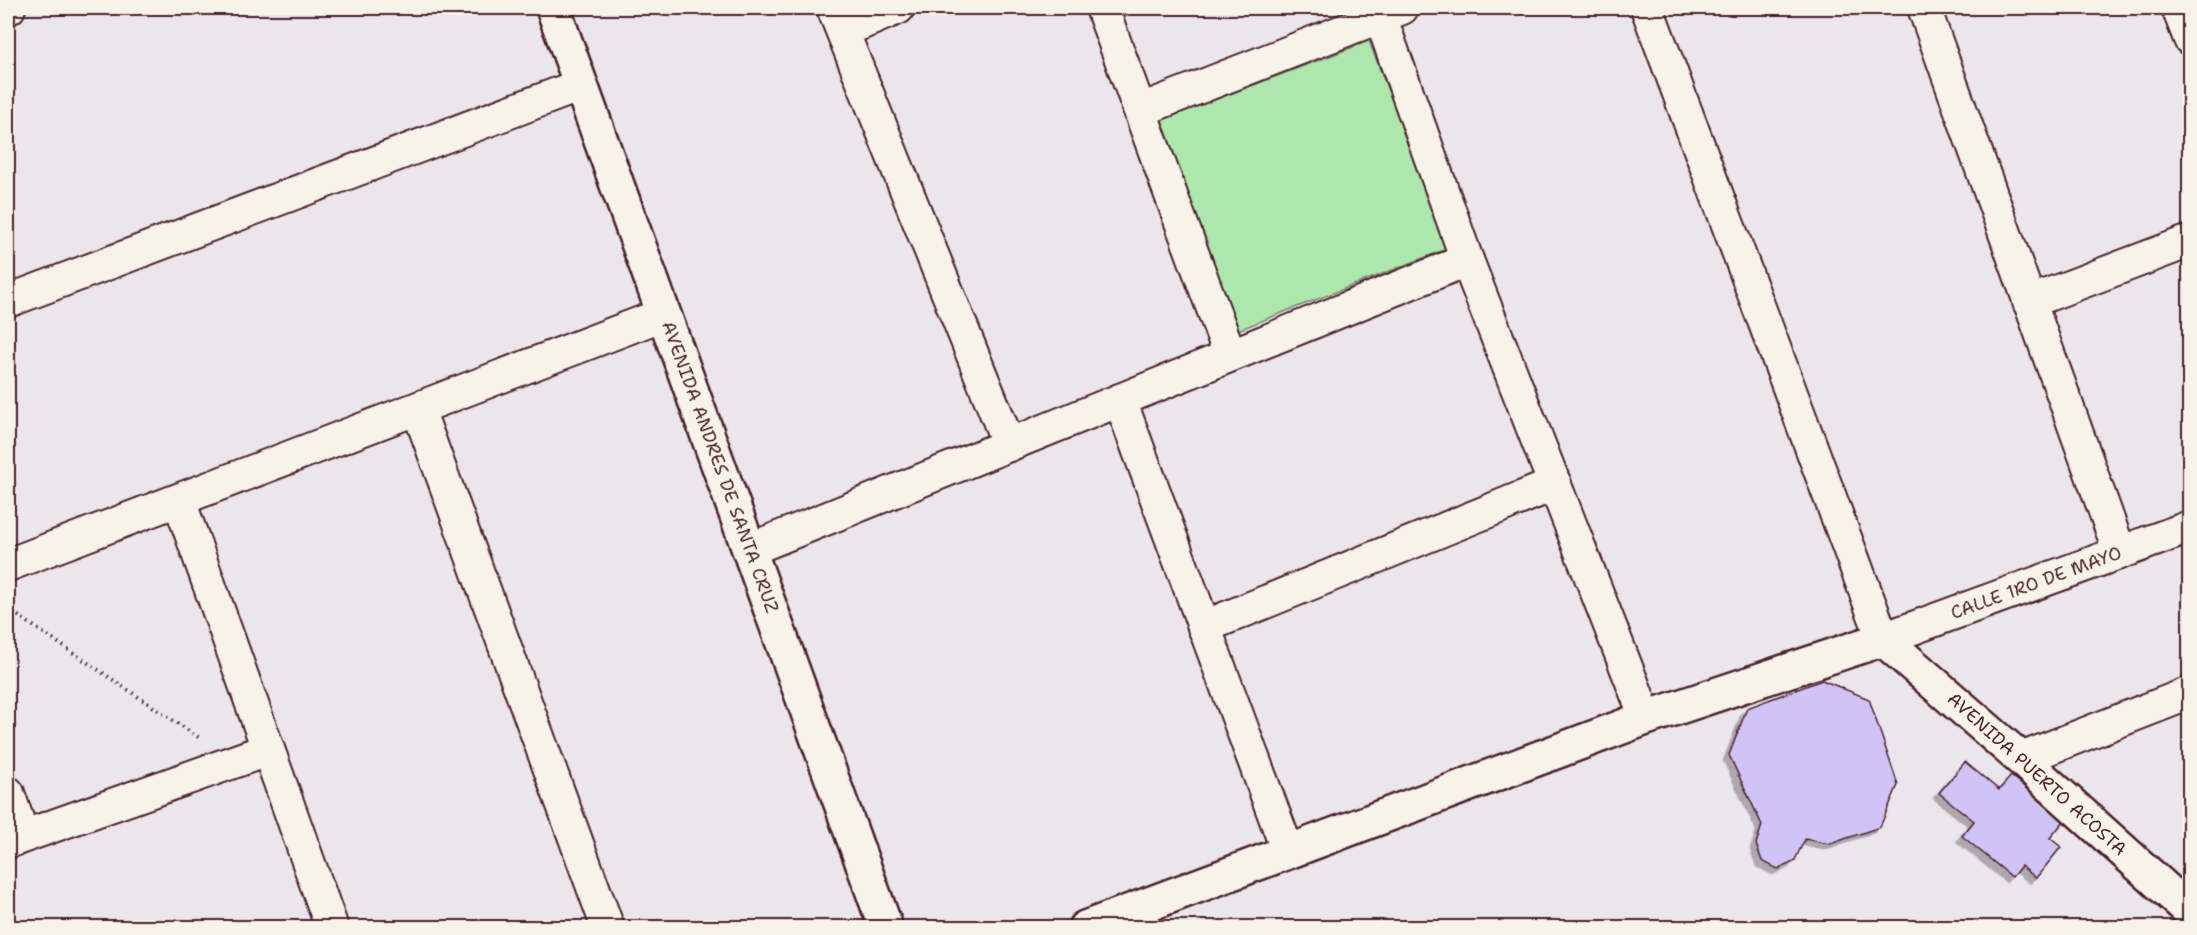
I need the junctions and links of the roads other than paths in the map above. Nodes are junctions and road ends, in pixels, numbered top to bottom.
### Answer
1 (553, 8) edge
2 (898, 8) edge
3 (1102, 8) edge
4 (1647, 8) edge
5 (1924, 8) edge
6 (2178, 8) edge
7 (1391, 12) edge
8 (838, 19) edge
9 (2190, 39) edge
10 (581, 84) junction
11 (1141, 110) junction
12 (2190, 241) edge
13 (1467, 260) junction
14 (8, 301) edge
15 (2029, 302) junction
16 (664, 314) junction
17 (1230, 356) junction
18 (1120, 400) junction
19 (418, 410) junction
20 (1009, 445) junction
21 (1555, 484) junction
22 (179, 500) junction
23 (2190, 527) edge
24 (751, 549) junction
25 (2120, 553) junction
26 (8, 565) edge
27 (1204, 627) junction
28 (1883, 639) junction
29 (2190, 693) edge
30 (1646, 718) junction
31 (267, 750) junction
32 (2021, 759) junction
33 (8, 793) edge
34 (15, 839) edge
35 (1288, 852) junction
36 (2190, 911) edge
37 (332, 927) edge
38 (608, 927) edge
39 (886, 927) edge
40 (1085, 927) edge

1 - 10 street, AVENIDA ANDRES DE SANTA CRUZ
2 - 8 street
3 - 11 street
4 - 28 street
5 - 15 street
6 - 9 street
7 - 11 street
7 - 13 street
8 - 20 street
10 - 14 street
10 - 16 street, AVENIDA ANDRES DE SANTA CRUZ
11 - 17 street
12 - 15 street
13 - 17 street
13 - 21 street
15 - 25 street
16 - 19 street
16 - 24 street, AVENIDA ANDRES DE SANTA CRUZ
17 - 18 street
18 - 20 street
18 - 27 street
19 - 22 street
19 - 38 street
20 - 24 street
21 - 27 street
21 - 30 street
22 - 26 street
22 - 31 street
23 - 25 street, CALLE 1RO DE MAYO
24 - 39 street, AVENIDA ANDRES DE SANTA CRUZ
25 - 28 street, CALLE 1RO DE MAYO
27 - 35 street
28 - 30 street
28 - 32 street, AVENIDA PUERTO ACOSTA
29 - 32 street
30 - 35 street
31 - 34 street
31 - 37 street
32 - 36 street, AVENIDA PUERTO ACOSTA
33 - 34 street
35 - 40 street

